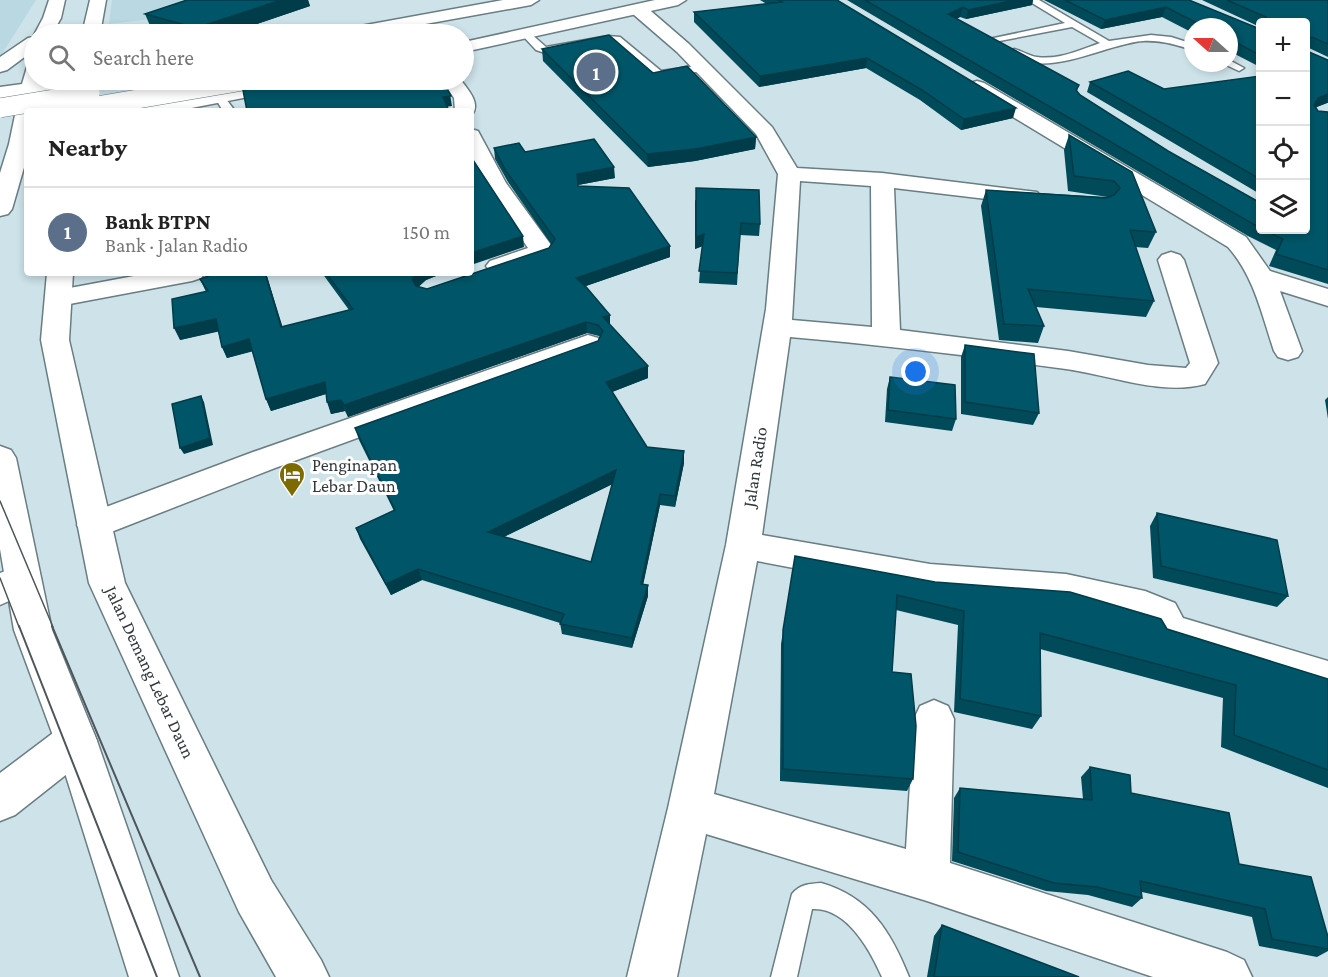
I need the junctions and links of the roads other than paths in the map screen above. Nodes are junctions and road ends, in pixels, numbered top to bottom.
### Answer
1 (57, 0) edge
2 (98, 0) edge
3 (678, 0) edge
4 (1032, 0) edge
5 (538, 4) edge
6 (638, 5) edge
7 (49, 24) edge
8 (97, 24) edge
9 (409, 24) edge
10 (455, 24) edge
11 (1074, 24) junction
12 (526, 34) junction
13 (474, 36) edge
14 (1184, 43) edge
15 (1108, 44) junction
16 (474, 45) edge
17 (24, 49) edge
18 (0, 66) edge
19 (703, 68) junction
20 (962, 78) edge
21 (24, 84) edge
22 (31, 90) edge
23 (82, 90) edge
24 (109, 90) edge
25 (217, 90) edge
26 (231, 90) edge
27 (247, 90) edge
28 (458, 90) edge
29 (0, 93) edge
30 (226, 106) edge
31 (0, 108) edge
32 (29, 108) edge
33 (77, 108) edge
34 (89, 108) edge
35 (153, 108) edge
36 (465, 108) edge
37 (0, 122) edge
38 (24, 126) edge
39 (24, 127) edge
40 (24, 132) edge
41 (0, 134) edge
42 (474, 141) edge
43 (1146, 166) edge
44 (789, 174) junction
45 (1124, 174) junction
46 (882, 180) junction
47 (1054, 199) edge
48 (0, 209) edge
49 (1171, 260) dead end
50 (483, 272) edge
51 (162, 276) edge
52 (1261, 276) junction
53 (60, 286) edge
54 (1328, 298) edge
55 (777, 327) junction
56 (886, 336) junction
57 (588, 344) edge
58 (1288, 351) dead end
59 (0, 458) edge
60 (94, 525) junction
61 (743, 545) junction
62 (11, 584) edge
63 (1328, 678) edge
64 (934, 719) dead end
65 (76, 741) junction
66 (0, 800) edge
67 (690, 808) junction
68 (927, 878) junction
69 (154, 977) edge
70 (304, 977) edge
71 (652, 977) edge
72 (784, 977) edge
73 (896, 977) edge
74 (1227, 977) edge

1 - 7 main road
2 - 8 main road
3 - 6 main road
4 - 11 lane
5 - 9 main road
5 - 10 main road
6 - 12 main road
6 - 13 main road
6 - 19 main road
11 - 15 lane
11 - 15 lane
12 - 16 main road
12 - 19 lane
14 - 15 lane
17 - 18 main road
19 - 44 main road
20 - 45 main road
21 - 29 main road
22 - 32 main road
23 - 33 main road
24 - 31 main road, bridge
25 - 34 main road, bridge
26 - 35 main road
27 - 30 main road
28 - 36 main road
37 - 38 main road
39 - 41 main road
40 - 48 main road
42 - 50 main road
43 - 45 main road
44 - 46 main road
44 - 55 main road, Jalan Radio
45 - 52 main road
46 - 47 main road
46 - 56 main road
49 - 56 main road
51 - 53 main road
52 - 54 main road
52 - 58 main road
53 - 60 main road, Jalan Demang Lebar Daun
55 - 56 main road
55 - 61 main road, Jalan Radio
57 - 60 main road
59 - 62 main road
60 - 70 main road, Jalan Demang Lebar Daun
61 - 63 main road
61 - 67 main road, Jalan Radio
62 - 65 main road
64 - 68 main road
65 - 66 main road
65 - 69 main road
67 - 68 main road
67 - 71 main road, Jalan Radio
68 - 74 main road
72 - 73 lane

